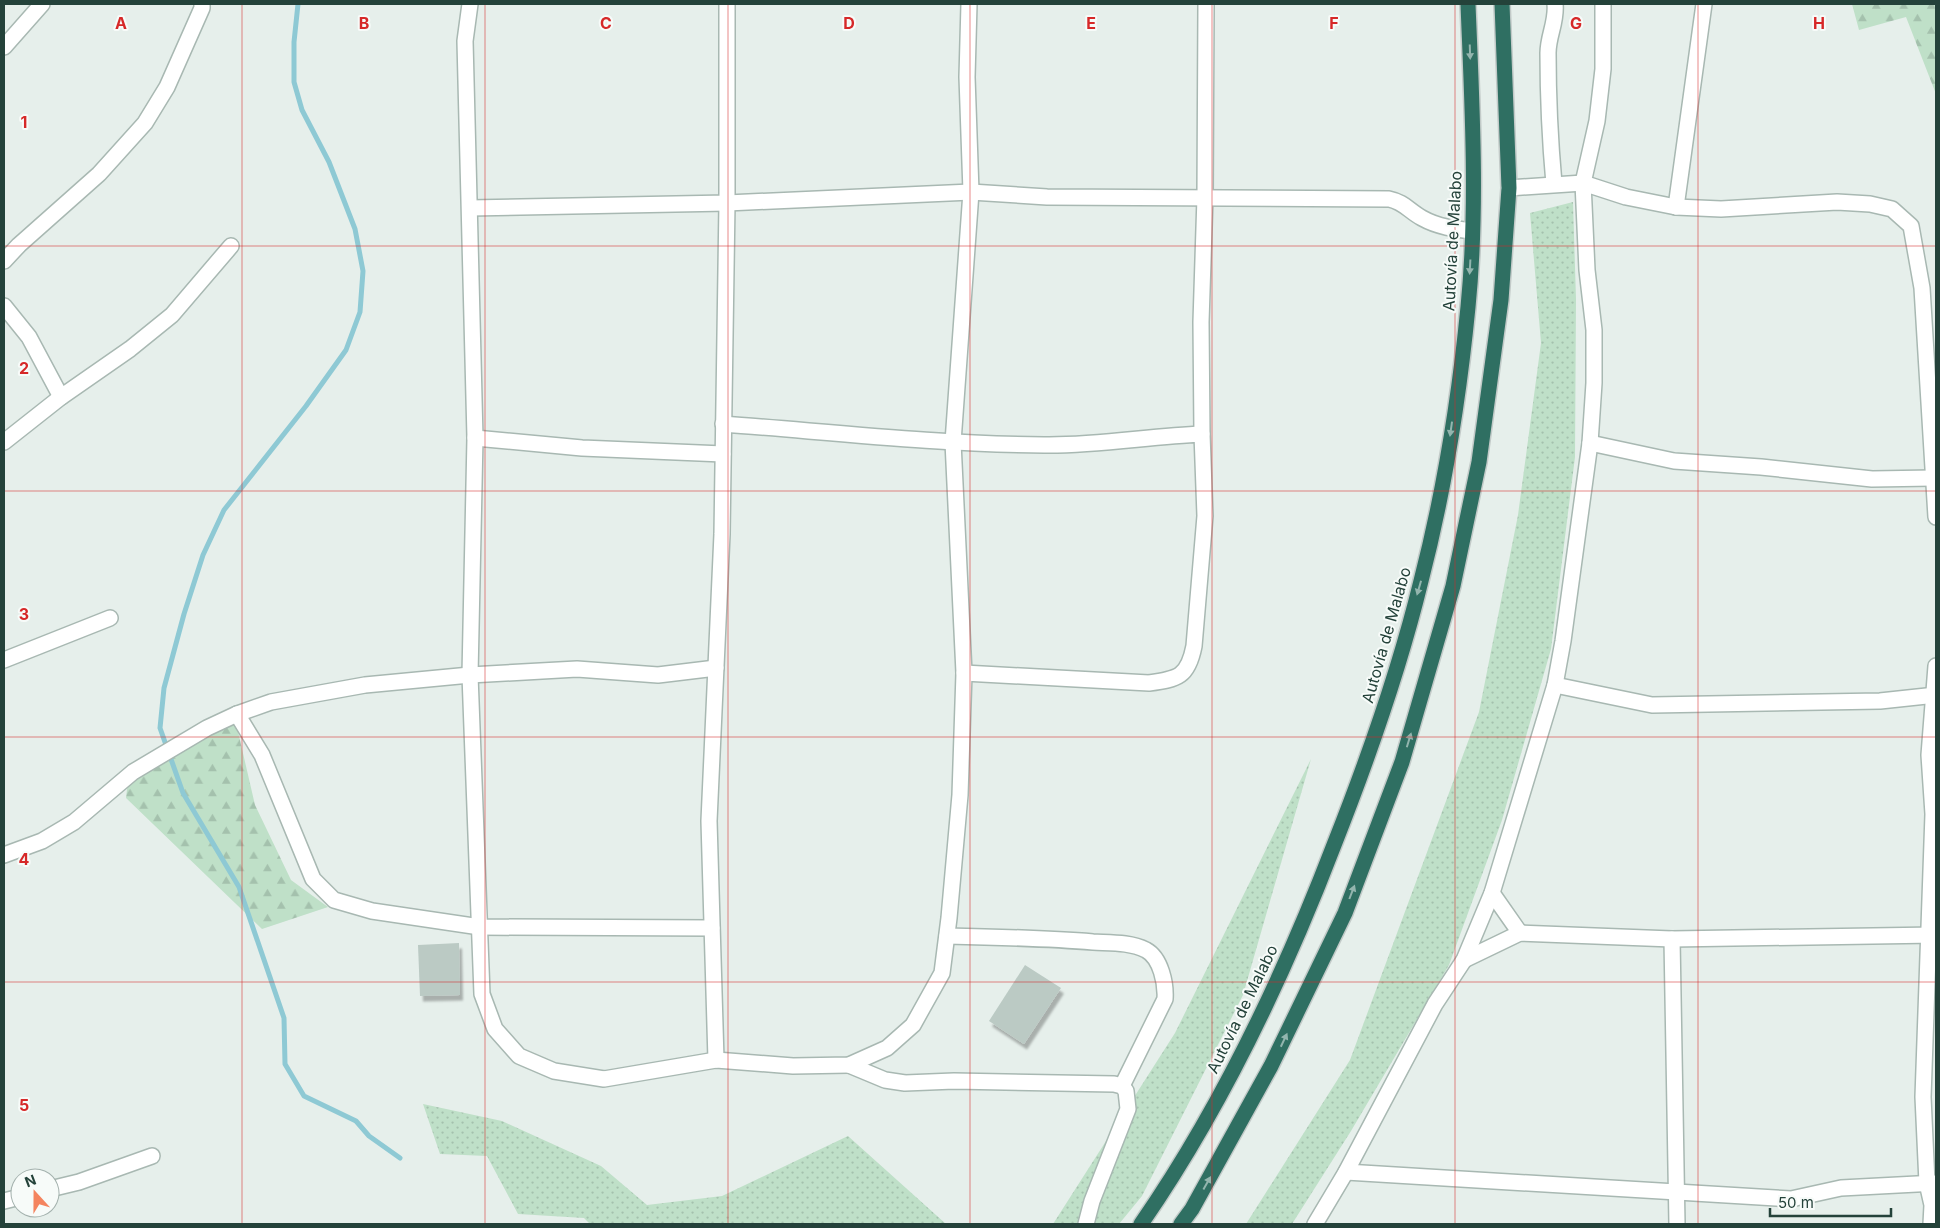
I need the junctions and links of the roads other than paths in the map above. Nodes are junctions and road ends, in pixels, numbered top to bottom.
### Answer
1 (42, 4) edge
2 (202, 4) edge
3 (470, 4) edge
4 (727, 4) edge
5 (969, 4) edge
6 (1206, 4) edge
7 (1468, 4) edge
8 (1502, 4) edge
9 (1556, 4) edge
10 (1603, 4) edge
11 (1704, 4) edge
12 (4, 47) edge
13 (1583, 183) junction
14 (1554, 184) junction
15 (1509, 188) junction
16 (971, 192) junction
17 (1206, 197) junction
18 (726, 203) junction
19 (1676, 207) junction
20 (470, 208) junction
21 (1472, 231) junction
22 (231, 246) dead end
23 (4, 261) edge
24 (4, 306) edge
25 (61, 398) junction
26 (723, 424) junction
27 (1202, 434) junction
28 (474, 438) junction
29 (4, 442) edge
30 (953, 442) junction
31 (1590, 443) junction
32 (723, 454) junction
33 (1933, 478) junction
34 (1936, 516) edge
35 (110, 618) dead end
36 (4, 660) edge
37 (1936, 666) edge
38 (716, 668) junction
39 (964, 673) junction
40 (470, 675) junction
41 (1555, 685) junction
42 (1935, 695) edge
43 (237, 714) junction
44 (4, 854) edge
45 (1492, 892) junction
46 (480, 927) junction
47 (712, 928) junction
48 (1520, 933) junction
49 (1932, 935) edge
50 (947, 936) junction
51 (1672, 939) junction
52 (1464, 960) junction
53 (716, 1060) junction
54 (849, 1065) junction
55 (1122, 1086) junction
56 (152, 1156) dead end
57 (1346, 1172) junction
58 (1932, 1183) edge
59 (60, 1187) edge
60 (1675, 1192) junction
61 (1192, 1209) junction
62 (1086, 1224) edge
63 (1140, 1224) edge
64 (1181, 1224) edge
65 (1188, 1224) edge
66 (1315, 1224) edge
67 (1676, 1224) edge
68 (1931, 1224) edge

1 - 12 street
2 - 23 street
3 - 20 street
4 - 18 street
5 - 16 street
6 - 17 street
7 -> 21 highway, Autovía de Malabo
8 - 15 highway
9 - 14 street
10 - 13 street
11 - 19 street
13 - 14 street
13 - 19 street
13 - 31 street
14 - 15 street
61 -> 15 highway
16 - 17 street
16 - 18 street
16 - 30 street
17 - 21 street
17 - 27 street
18 - 20 street
18 - 26 street
19 - 33 street
20 - 28 street
21 -> 63 highway, Autovía de Malabo
22 - 25 street
24 - 25 street
25 - 29 street
26 - 30 street
26 - 32 street
27 - 30 street
27 - 39 street
28 - 32 street
28 - 40 street
30 - 39 street
31 - 33 street
31 - 41 street
32 - 38 street
33 - 34 street
35 - 36 street
37 - 42 street
38 - 40 street
38 - 47 street
39 - 50 street
40 - 43 street
40 - 46 street
41 - 42 street
41 - 45 street
42 - 49 street
43 - 44 street
43 - 46 street
45 - 48 street
45 - 52 street
46 - 47 street
46 - 53 street
47 - 53 street
48 - 51 street
48 - 52 street
49 - 51 street
49 - 58 street
50 - 54 street
50 - 55 street
51 - 60 street
52 - 57 street
53 - 54 street
54 - 55 street
55 - 62 street
56 - 59 street
57 - 60 street
57 - 66 street
58 - 60 street
58 - 68 street
60 - 67 street
61 - 64 highway
61 - 65 street

